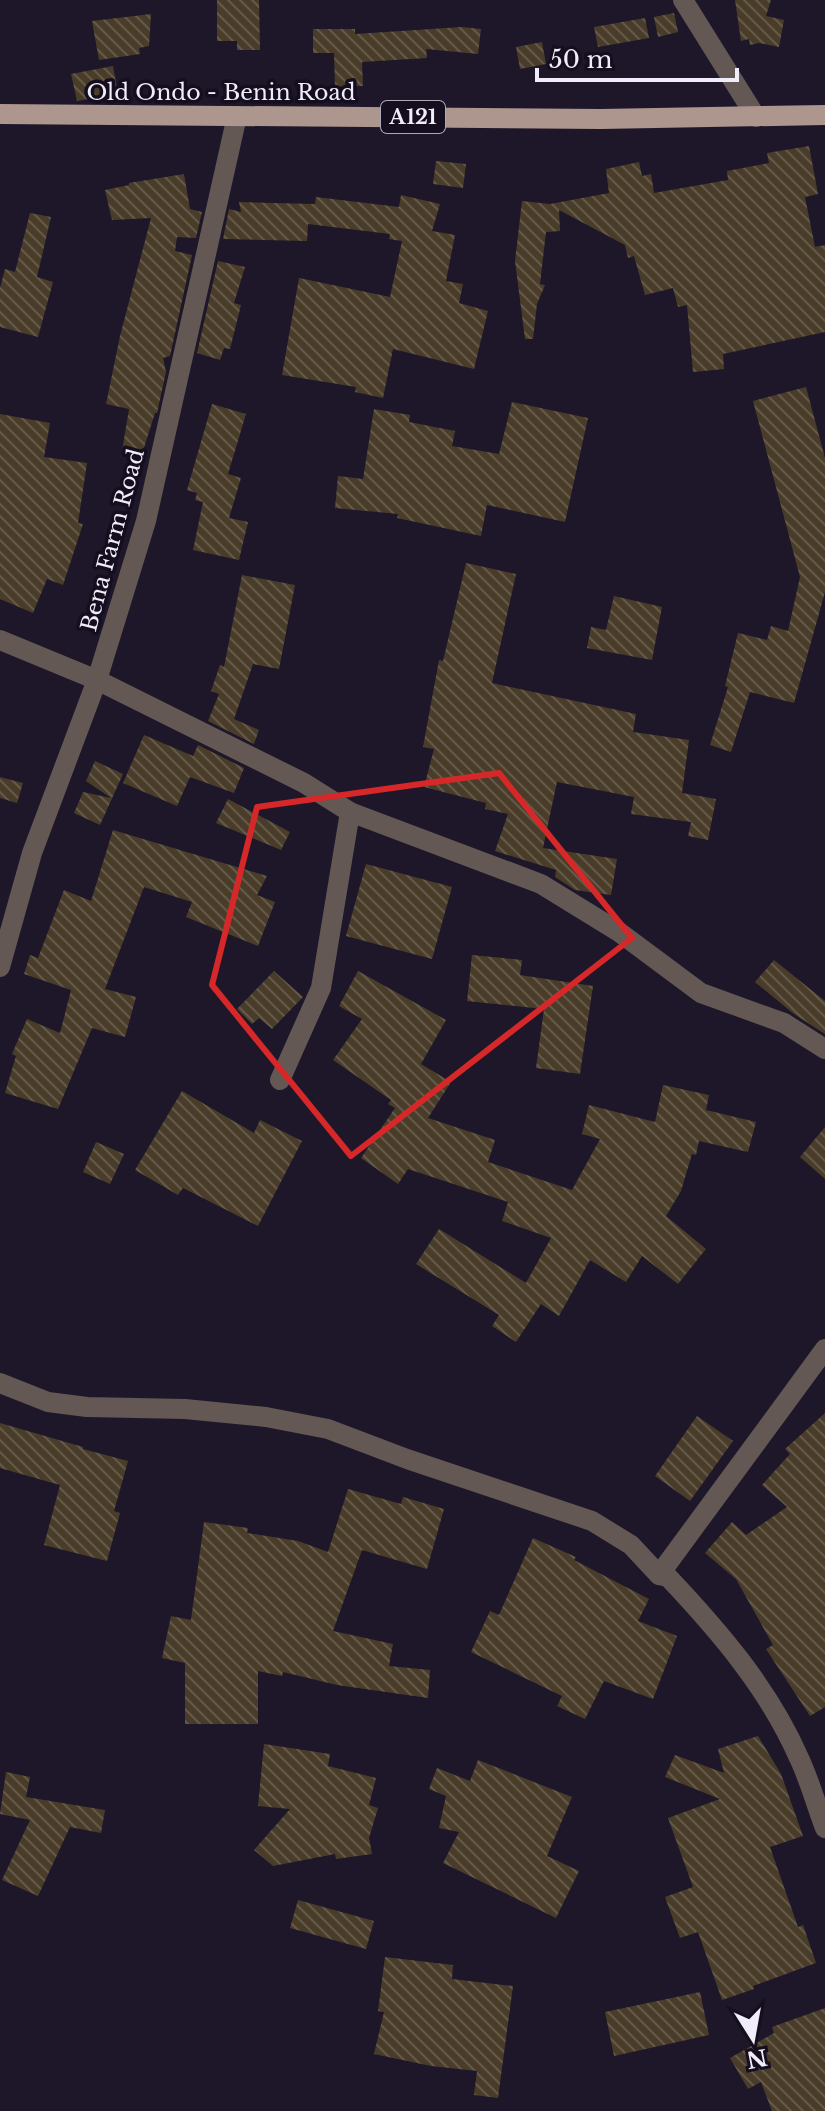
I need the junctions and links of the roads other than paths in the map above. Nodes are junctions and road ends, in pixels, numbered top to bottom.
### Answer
1 (683, 0) edge
2 (0, 114) edge
3 (825, 115) edge
4 (237, 116) junction
5 (756, 117) junction
6 (0, 640) edge
7 (97, 680) junction
8 (350, 812) junction
9 (0, 967) edge
10 (825, 1049) edge
11 (280, 1080) dead end
12 (825, 1349) edge
13 (0, 1383) edge
14 (659, 1575) junction
15 (825, 1828) edge

1 - 5 street
2 - 4 main road, Old Ondo - Benin Road / A121
3 - 5 main road, Old Ondo - Benin Road / A121
4 - 5 main road, Old Ondo - Benin Road / A121
4 - 7 street, Bena Farm Road
6 - 7 street
7 - 8 street
7 - 9 street, Bena Farm Road
8 - 10 street
8 - 11 street
12 - 14 street
13 - 14 street
14 - 15 street

